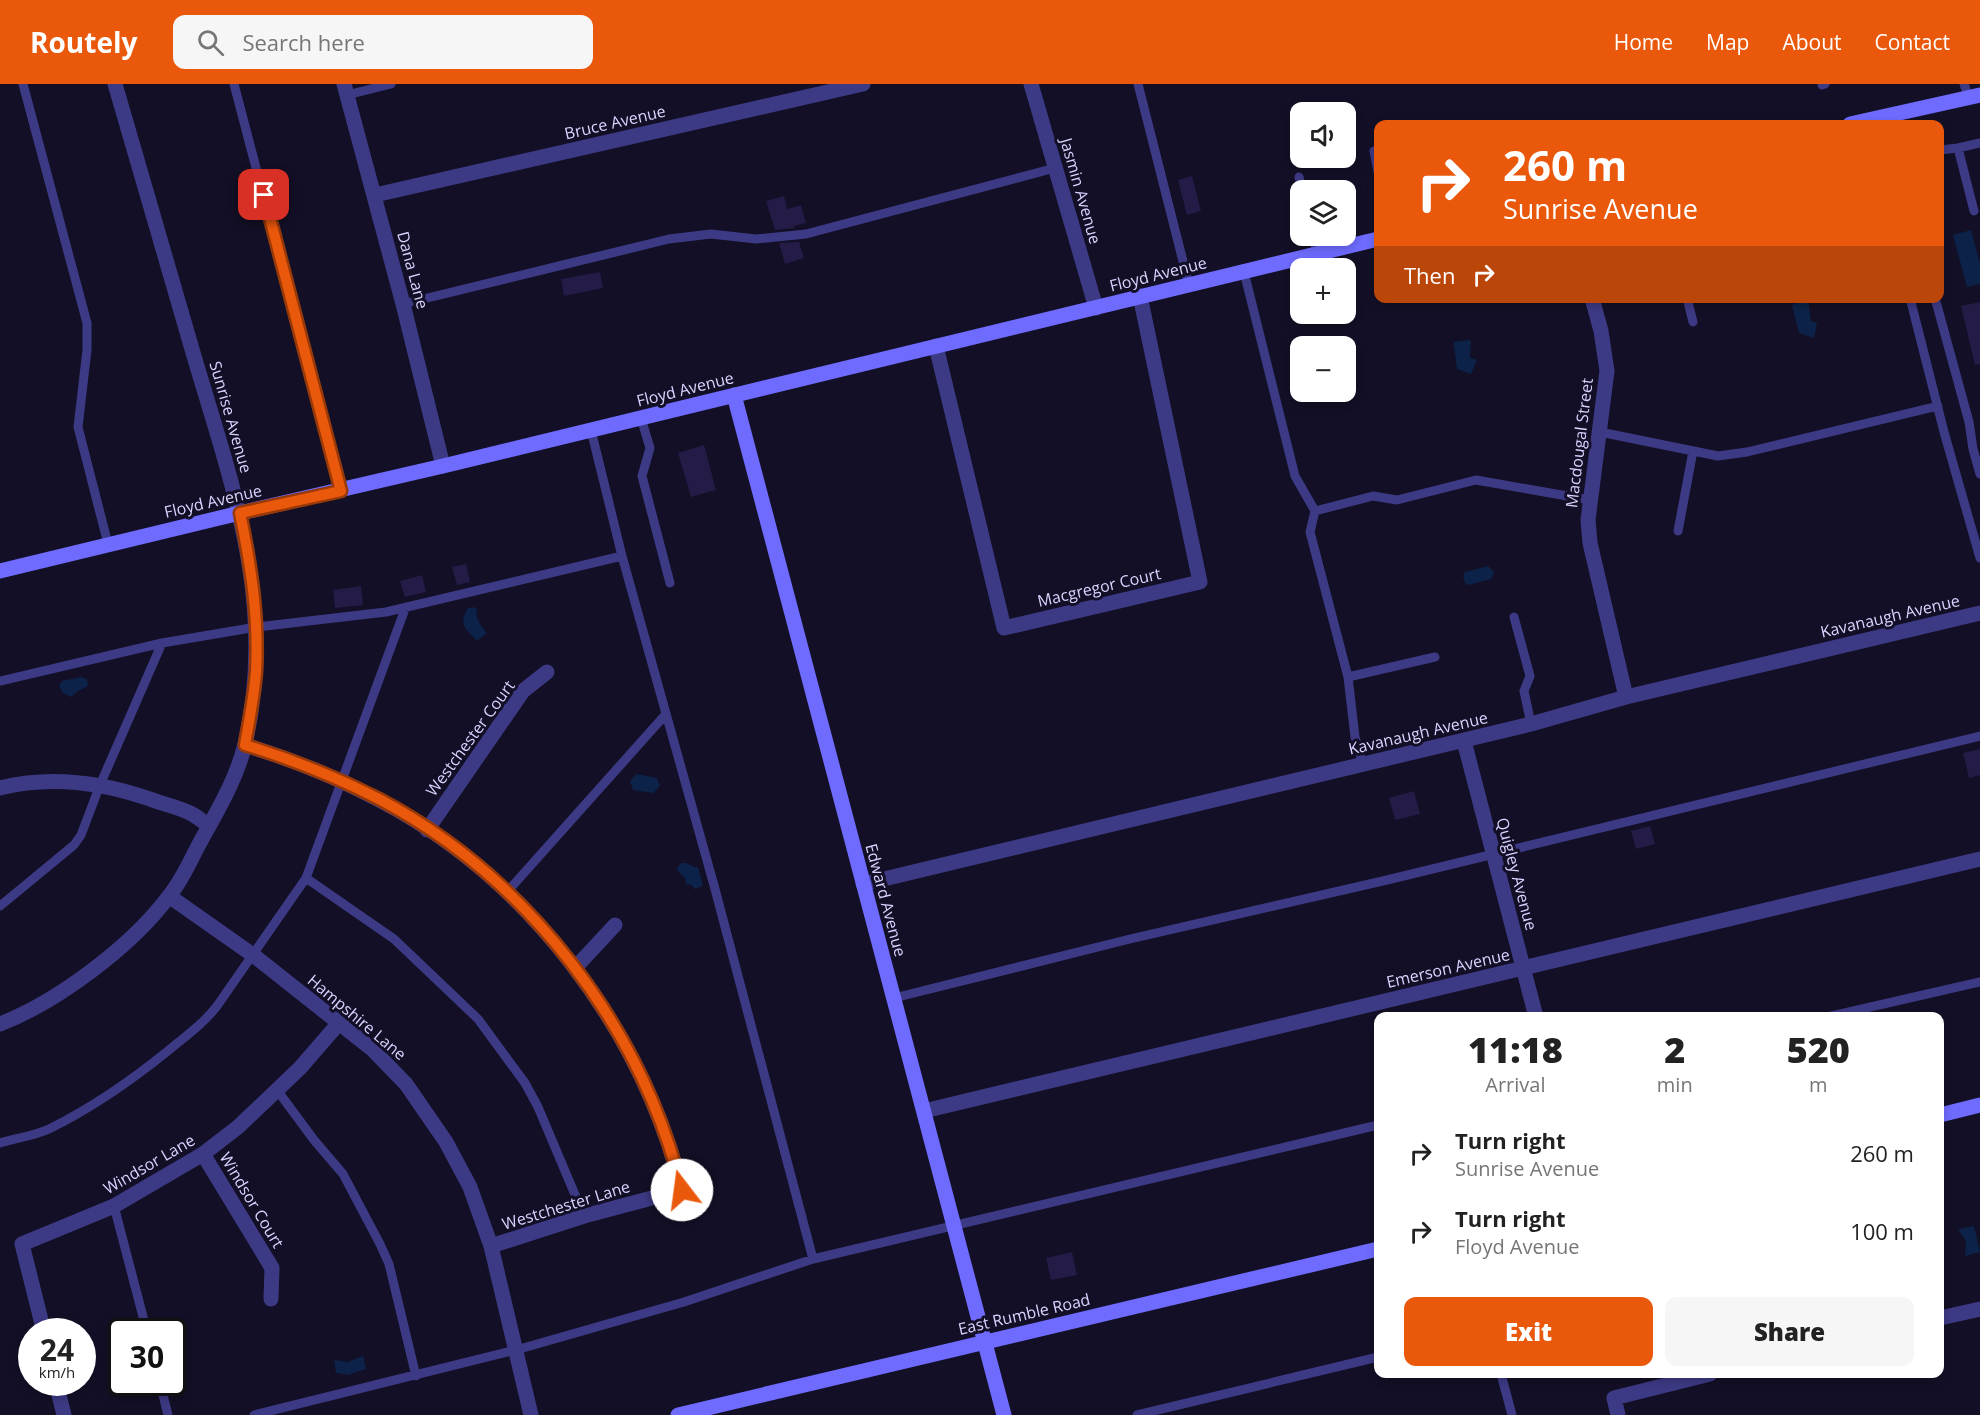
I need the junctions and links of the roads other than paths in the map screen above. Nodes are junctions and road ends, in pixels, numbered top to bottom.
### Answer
1 (23, 84) edge
2 (115, 84) edge
3 (234, 84) edge
4 (391, 84) edge
5 (863, 84) edge
6 (1031, 84) edge
7 (1138, 84) edge
8 (346, 89) edge
9 (1971, 92) edge
10 (1906, 118) edge
11 (1888, 120) edge
12 (1980, 143) edge
13 (1958, 148) junction
14 (1944, 150) edge
15 (1055, 168) junction
16 (1299, 177) dead end
17 (1300, 180) edge
18 (375, 195) junction
19 (1974, 211) dead end
20 (1374, 240) edge
21 (1315, 246) edge
22 (1317, 254) junction
23 (1244, 272) junction
24 (1189, 285) junction
25 (1140, 296) junction
26 (1593, 303) edge
27 (1688, 303) edge
28 (1911, 303) edge
29 (1936, 303) edge
30 (403, 304) junction
31 (1096, 308) junction
32 (1693, 322) dead end
33 (936, 346) junction
34 (734, 395) junction
35 (1938, 406) junction
36 (641, 418) junction
37 (591, 430) junction
38 (1600, 432) junction
39 (1693, 451) junction
40 (443, 466) junction
41 (1980, 474) edge
42 (341, 491) junction
43 (1590, 500) junction
44 (1315, 511) junction
45 (240, 513) junction
46 (1678, 531) dead end
47 (108, 544) junction
48 (622, 556) junction
49 (1980, 558) edge
50 (0, 571) edge
51 (670, 583) dead end
52 (405, 609) junction
53 (1980, 613) edge
54 (1514, 617) dead end
55 (257, 627) junction
56 (162, 643) junction
57 (1435, 657) dead end
58 (548, 672) dead end
59 (1348, 677) junction
60 (0, 681) edge
61 (1626, 697) junction
62 (666, 714) junction
63 (1531, 724) junction
64 (1980, 736) edge
65 (1464, 741) junction
66 (245, 745) junction
67 (1363, 764) junction
68 (343, 781) junction
69 (100, 785) junction
70 (0, 788) edge
71 (209, 826) junction
72 (428, 830) junction
73 (1493, 853) junction
74 (1980, 859) edge
75 (306, 878) junction
76 (863, 884) junction
77 (507, 892) junction
78 (169, 896) junction
79 (0, 906) edge
80 (615, 925) dead end
81 (253, 955) junction
82 (575, 968) junction
83 (1523, 969) junction
84 (1980, 982) edge
85 (894, 998) junction
86 (1535, 1012) edge
87 (1849, 1012) edge
88 (339, 1023) junction
89 (0, 1024) edge
90 (277, 1090) junction
91 (1980, 1105) edge
92 (924, 1111) junction
93 (1944, 1114) edge
94 (1374, 1126) edge
95 (0, 1143) edge
96 (203, 1155) junction
97 (114, 1206) junction
98 (584, 1216) junction
99 (955, 1225) junction
100 (491, 1246) junction
101 (1374, 1250) edge
102 (813, 1260) junction
103 (271, 1299) dead end
104 (1980, 1309) edge
105 (1944, 1317) edge
106 (40, 1318) edge
107 (143, 1318) edge
108 (986, 1342) junction
109 (516, 1350) junction
110 (1374, 1359) edge
111 (416, 1376) junction
112 (1502, 1378) edge
113 (1694, 1378) edge
114 (59, 1396) edge
115 (163, 1396) edge
116 (64, 1415) edge
117 (168, 1415) edge
118 (254, 1415) edge
119 (531, 1415) edge
120 (678, 1415) edge
121 (1004, 1415) edge
122 (1137, 1415) edge
123 (1512, 1415) edge
124 (1618, 1415) edge

1 - 47 lane
2 - 45 street, Sunrise Avenue
3 - 42 lane
4 - 8 lane
5 - 18 street, Bruce Avenue
6 - 15 street, Jasmin Avenue
7 - 24 lane
8 - 18 street, Dana Lane
9 - 10 street
10 - 11 street
12 - 13 lane
13 - 14 lane
13 - 19 lane
15 - 30 lane
15 - 31 street, Jasmin Avenue
16 - 17 lane
18 - 30 street, Dana Lane
20 - 22 street, Floyd Avenue
21 - 22 lane
22 - 23 street, Floyd Avenue
23 - 24 street, Floyd Avenue
23 - 44 lane
24 - 25 street, Floyd Avenue
25 - 31 street, Floyd Avenue
25 - 33 street, Macgregor Court
26 - 38 street, Macdougal Street
27 - 32 lane
28 - 35 lane
29 - 41 lane
30 - 40 street, Dana Lane
31 - 33 street, Floyd Avenue
33 - 34 street, Floyd Avenue
34 - 36 street, Floyd Avenue
34 - 76 street, Edward Avenue
35 - 39 lane
35 - 49 lane
36 - 37 street, Floyd Avenue
36 - 51 lane
37 - 40 street, Floyd Avenue
37 - 48 lane
38 - 39 lane
38 - 43 street, Macdougal Street
39 - 46 lane
40 - 42 street, Floyd Avenue
42 - 45 street, Floyd Avenue
43 - 44 lane
43 - 61 street, Macdougal Street
44 - 59 lane
45 - 47 street, Floyd Avenue
45 - 55 street, Sunrise Avenue
47 - 50 street, Floyd Avenue
48 - 52 lane
48 - 62 lane
52 - 55 lane
52 - 68 lane
53 - 61 street, Kavanaugh Avenue
54 - 63 lane
55 - 56 lane
55 - 66 street, Sunrise Avenue
56 - 60 lane
56 - 69 lane
57 - 59 lane
58 - 72 street, Westchester Court
59 - 67 lane
61 - 63 street, Kavanaugh Avenue
62 - 77 lane
62 - 102 lane
63 - 65 street, Kavanaugh Avenue
64 - 73 lane
65 - 67 street, Kavanaugh Avenue
65 - 73 street, Quigley Avenue
66 - 68 street, Westchester Lane
66 - 71 street, Sunrise Avenue
67 - 76 street, Kavanaugh Avenue
68 - 72 street, Westchester Lane
68 - 75 lane
69 - 70 street
69 - 71 street
69 - 79 lane
71 - 78 street, Sunrise Avenue
72 - 77 street, Westchester Lane
73 - 83 street, Quigley Avenue
73 - 85 lane
74 - 83 street, Emerson Avenue
75 - 81 lane
75 - 98 lane
76 - 85 street, Edward Avenue
77 - 82 street, Westchester Lane
78 - 81 street, Hampshire Lane
78 - 89 street, Sunrise Avenue
80 - 82 street
81 - 88 street, Hampshire Lane
81 - 95 lane
82 - 98 street, Westchester Lane
83 - 86 street, Quigley Avenue
83 - 92 street, Emerson Avenue
84 - 87 lane
85 - 92 street, Edward Avenue
88 - 90 street, Windsor Lane
88 - 100 street, Hampshire Lane
90 - 96 street, Windsor Lane
90 - 111 lane
91 - 93 street
92 - 99 street, Edward Avenue
94 - 99 lane
96 - 97 street, Windsor Lane
96 - 103 street, Windsor Court
97 - 106 street, Windsor Lane
97 - 107 lane
98 - 100 street, Westchester Lane
99 - 102 lane
99 - 108 street, Edward Avenue
100 - 109 street, Hampshire Lane
101 - 108 street, East Rumble Road
102 - 109 lane
104 - 105 street
108 - 120 street, East Rumble Road
108 - 121 street, Edward Avenue
109 - 111 lane
109 - 119 street, Hampshire Lane
110 - 122 lane
111 - 118 lane
112 - 123 lane
113 - 124 street
114 - 116 street
115 - 117 lane

